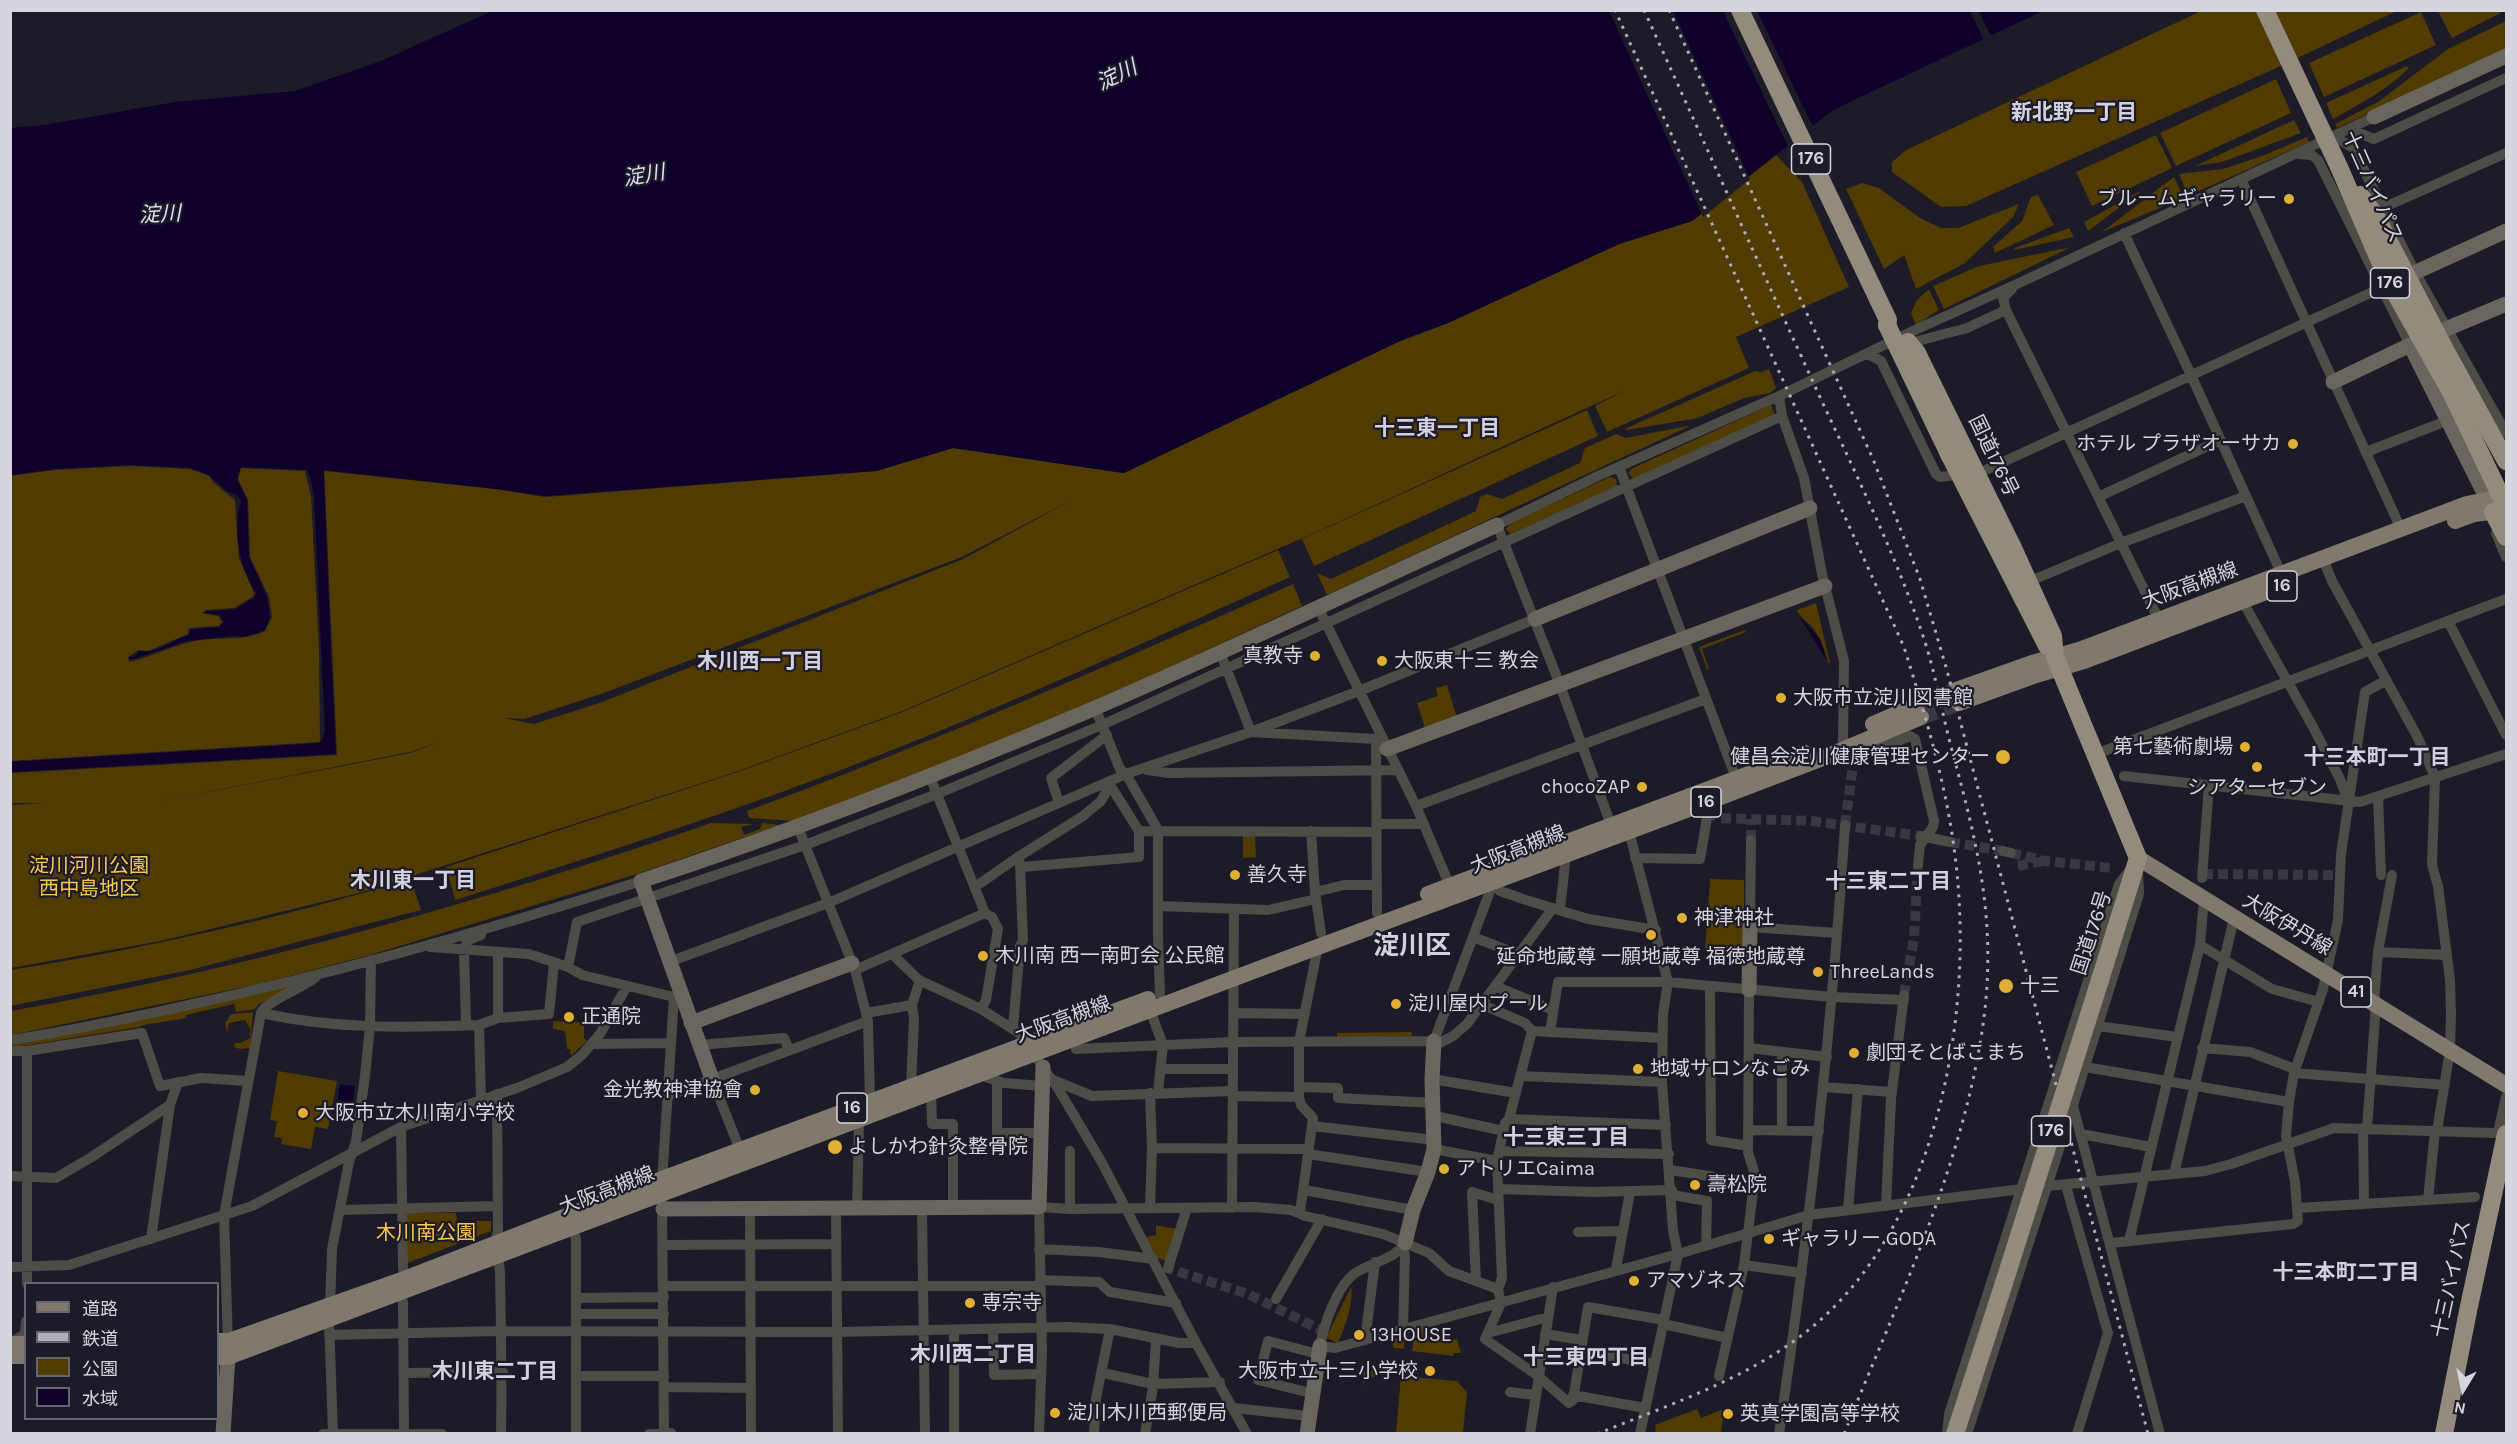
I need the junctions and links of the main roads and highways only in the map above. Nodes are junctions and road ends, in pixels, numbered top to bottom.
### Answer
1 (1740, 10) edge
2 (2265, 10) edge
3 (2339, 167) junction
4 (1888, 319) junction
5 (2452, 394) junction
6 (2506, 461) edge
7 (2506, 487) edge
8 (2506, 496) edge
9 (2499, 507) edge
10 (2506, 537) edge
11 (2325, 564) junction
12 (2057, 663) junction
13 (1957, 697) tunnel mouth
14 (1919, 711) tunnel mouth
15 (1844, 743) junction
16 (2138, 858) junction
17 (1488, 878) junction
18 (1452, 891) junction
19 (1320, 940) junction
20 (1233, 972) junction
21 (1029, 1048) junction
22 (2506, 1085) edge
23 (2506, 1134) edge
24 (2506, 1185) edge
25 (662, 1186) junction
26 (495, 1250) junction
27 (329, 1321) junction
28 (223, 1349) edge
29 (1955, 1434) edge
30 (2444, 1434) edge

1 - 4 highway, 国道176号 / 176
2 - 3 highway, 十三バイパス / 176, bridge
3 - 5 highway, 十三バイパス / 176, bridge
3 - 6 highway, 176, bridge
4 - 12 highway, 国道176号 / 176, bridge
4 - 12 highway, 国道176号 / 176
5 - 7 highway, 176, bridge
5 - 9 highway, 十三バイパス / 176, bridge
8 - 9 main road, 大阪高槻線 / 16
9 - 10 highway, 176
9 - 11 main road, 大阪高槻線 / 16
9 - 11 main road, 大阪高槻線 / 16
11 - 12 main road, 大阪高槻線 / 16
11 - 12 main road, 大阪高槻線 / 16
12 - 13 main road, 大阪高槻線 / 16
12 - 16 highway, 国道176号 / 176
14 - 15 main road, 大阪高槻線 / 16
15 - 17 main road, 大阪高槻線 / 16
15 - 17 main road, 大阪高槻線 / 16
16 - 22 main road, 大阪伊丹線 / 41
16 - 29 highway, 国道176号 / 176, bridge
17 - 18 main road, 大阪高槻線 / 16
18 - 19 main road, 大阪高槻線 / 16
18 - 19 main road, 大阪高槻線 / 16
19 - 20 main road, 大阪高槻線 / 16
20 - 21 main road, 大阪高槻線 / 16
20 - 21 main road, 大阪高槻線 / 16
21 - 25 main road, 大阪高槻線 / 16
21 - 25 main road, 大阪高槻線 / 16
23 - 30 highway, 十三バイパス
24 - 30 highway
25 - 26 main road, 大阪高槻線 / 16
25 - 26 main road, 大阪高槻線 / 16
26 - 27 main road, 大阪高槻線 / 16
26 - 27 main road, 大阪高槻線 / 16
27 - 28 main road, 大阪高槻線 / 16

